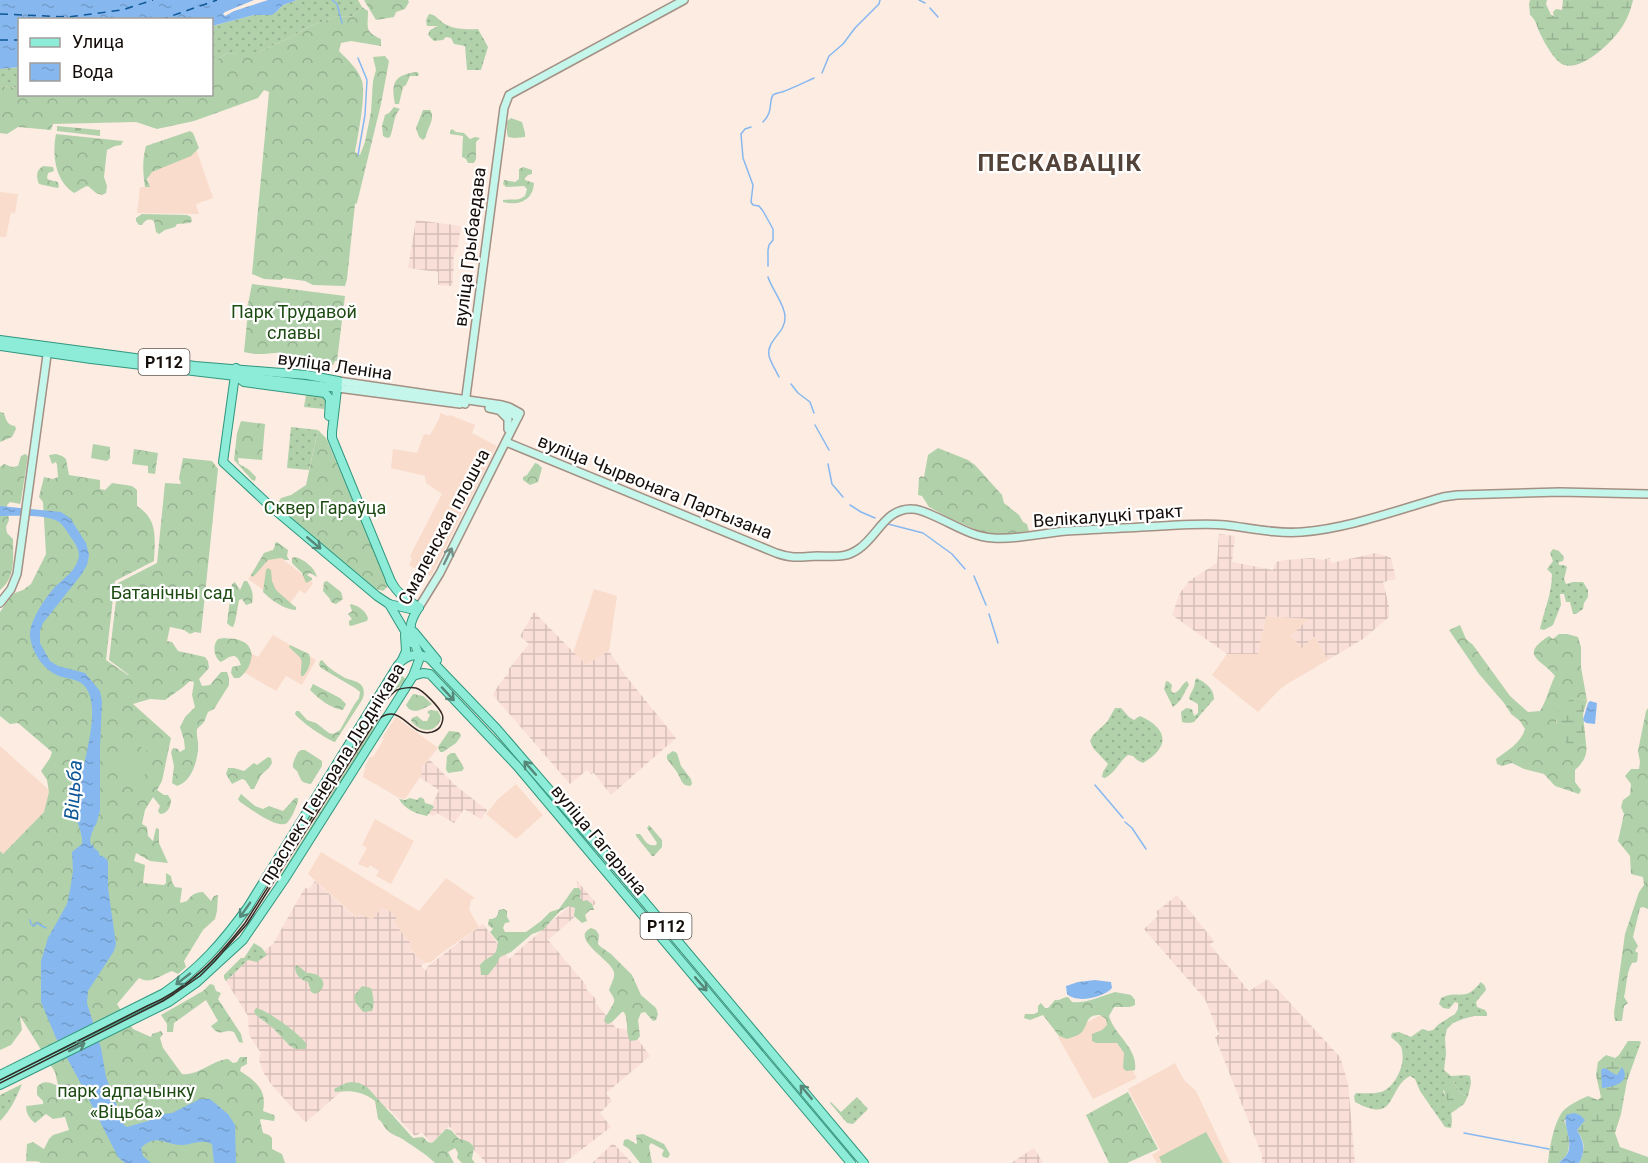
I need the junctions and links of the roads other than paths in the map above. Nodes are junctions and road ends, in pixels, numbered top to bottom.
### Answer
1 (684, 0) edge
2 (0, 340) edge
3 (0, 346) edge
4 (47, 350) junction
5 (235, 372) junction
6 (338, 385) junction
7 (465, 402) junction
8 (493, 408) junction
9 (517, 414) junction
10 (508, 429) junction
11 (506, 442) junction
12 (1648, 494) edge
13 (794, 558) joint
14 (392, 584) junction
15 (380, 598) junction
16 (0, 603) edge
17 (389, 604) junction
18 (419, 607) junction
19 (407, 628) junction
20 (419, 655) junction
21 (402, 660) junction
22 (413, 676) junction
23 (434, 680) junction
24 (469, 701) junction
25 (497, 729) junction
26 (489, 736) junction
27 (652, 911) junction
28 (644, 918) junction
29 (231, 930) junction
30 (243, 940) junction
31 (767, 1046) junction
32 (759, 1053) junction
33 (0, 1075) edge
34 (0, 1085) edge
35 (851, 1163) edge
36 (864, 1163) edge

1 - 7 street, вуліца Грыбаедава
2 - 4 main road, вуліца Леніна / Р112
3 - 4 main road, вуліца Леніна / Р112
4 - 5 main road, вуліца Леніна / Р112
4 - 16 street
5 - 6 main road, вуліца Леніна / Р112
5 - 14 main road
5 -> 15 main road, Р112
6 - 7 street, вуліца Леніна
6 - 14 main road
7 - 8 street, вуліца Леніна
7 - 9 street, вуліца Леніна
8 - 9 street, вуліца Леніна
8 - 10 street
9 - 10 street
9 - 11 street, Смаленская плошча
10 - 11 street
11 - 13 street, вуліца Чырвонага Партызана
18 -> 11 street, Смаленская плошча
12 - 13 street, Велікалуцкі тракт
14 - 15 main road
14 - 18 main road
15 - 17 main road, Р112
17 - 18 main road
17 - 19 main road, Р112
18 - 19 main road, Смаленская плошча
19 - 20 main road, вуліца Гагарына / Р112
19 - 21 main road
19 - 24 main road, вуліца Гагарына / Р112
20 - 21 main road, праспект Генерала Люднікава
20 - 22 main road, праспект Генерала Люднікава
20 - 23 main road, вуліца Гагарына / Р112
20 - 24 main road, вуліца Гагарына
21 -> 29 main road, праспект Генерала Люднікава
22 - 23 main road
22 - 30 main road, праспект Генерала Люднікава
23 -> 26 main road, вуліца Гагарына / Р112
24 - 25 main road, вуліца Гагарына / Р112
25 - 26 main road
27 -> 25 main road, вуліца Гагарына / Р112
26 - 28 main road, вуліца Гагарына / Р112
27 - 28 main road
27 - 31 main road, вуліца Гагарына / Р112
28 -> 32 main road, вуліца Гагарына / Р112
29 - 30 main road
29 -> 33 main road, праспект Генерала Люднікава
34 -> 30 main road, праспект Генерала Люднікава
31 - 32 main road
36 -> 31 main road, вуліца Гагарына / Р112
32 - 35 main road, вуліца Гагарына / Р112

